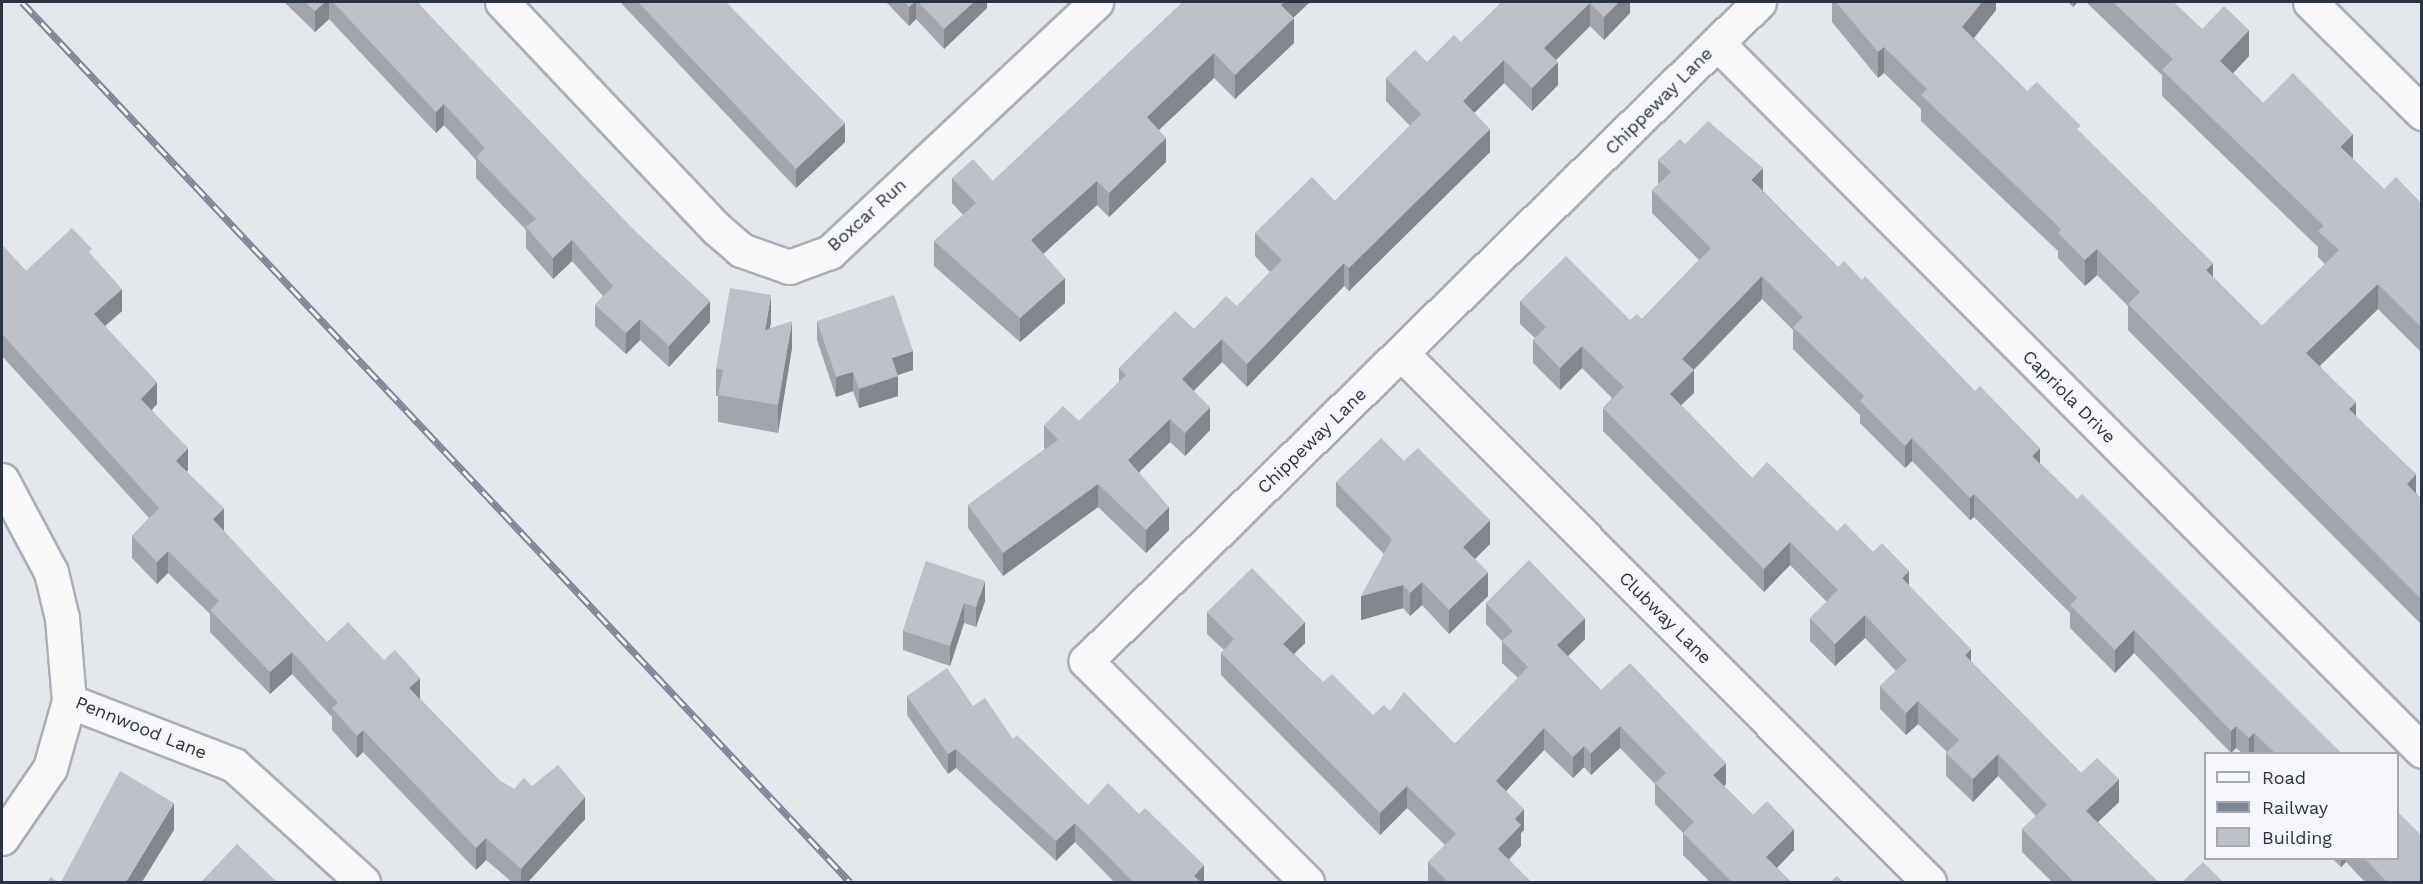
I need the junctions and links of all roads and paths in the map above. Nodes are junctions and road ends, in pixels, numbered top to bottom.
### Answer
1 (502, 2) edge
2 (1759, 2) edge
3 (2310, 2) edge
4 (1091, 3) edge
5 (1717, 43) junction
6 (2421, 113) edge
7 (1402, 354) junction
8 (2, 480) edge
9 (69, 701) junction
10 (2421, 751) edge
11 (2, 838) edge
12 (363, 882) edge
13 (1306, 882) edge
14 (1929, 882) edge

1 - 4 street, Boxcar Run
2 - 5 street, Chippeway Lane
3 - 6 street
5 - 7 street, Chippeway Lane
5 - 10 street, Capriola Drive
7 - 13 street, Chippeway Lane
7 - 14 street, Clubway Lane
8 - 9 street, Pennwood Lane
9 - 11 street
9 - 12 street, Pennwood Lane

